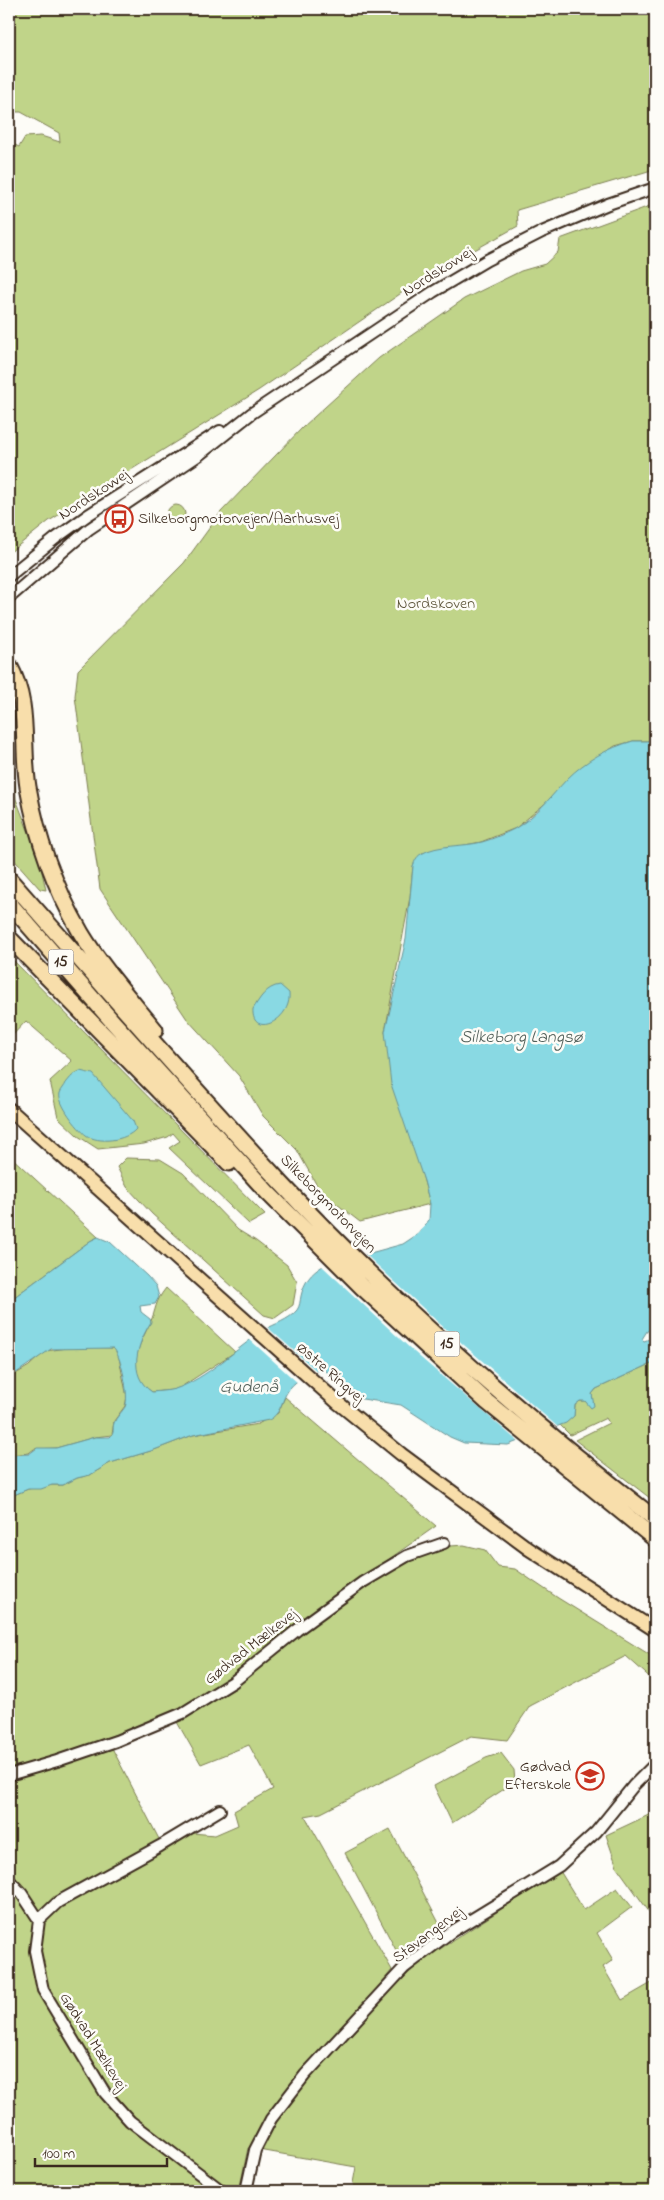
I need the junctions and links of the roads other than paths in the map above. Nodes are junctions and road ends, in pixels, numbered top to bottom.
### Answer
1 (655, 188) edge
2 (252, 413) junction
3 (9, 576) edge
4 (9, 598) edge
5 (9, 665) edge
6 (9, 879) edge
7 (9, 903) edge
8 (9, 938) edge
9 (9, 1109) edge
10 (256, 1155) junction
11 (265, 1196) junction
12 (655, 1519) edge
13 (655, 1539) edge
14 (444, 1543) dead end
15 (655, 1630) edge
16 (655, 1764) edge
17 (9, 1775) edge
18 (220, 1810) dead end
19 (9, 1880) edge
20 (39, 1920) junction
21 (222, 2191) edge
22 (246, 2191) edge

1 - 2 street, Nordskovvej
2 - 3 street, Nordskovvej
2 - 4 street, Nordskovvej
5 - 10 highway
6 - 10 highway, Silkeborgmotorvejen / 15
7 - 11 highway, 15
8 - 11 highway
9 - 15 main road, Østre Ringvej
10 - 12 highway, Silkeborgmotorvejen / 15
11 - 13 highway, 15
14 - 17 street, Gødvad Mælkevej
16 - 22 street, Stavangervej
18 - 20 street
19 - 20 street
20 - 21 street, Gødvad Mælkevej

